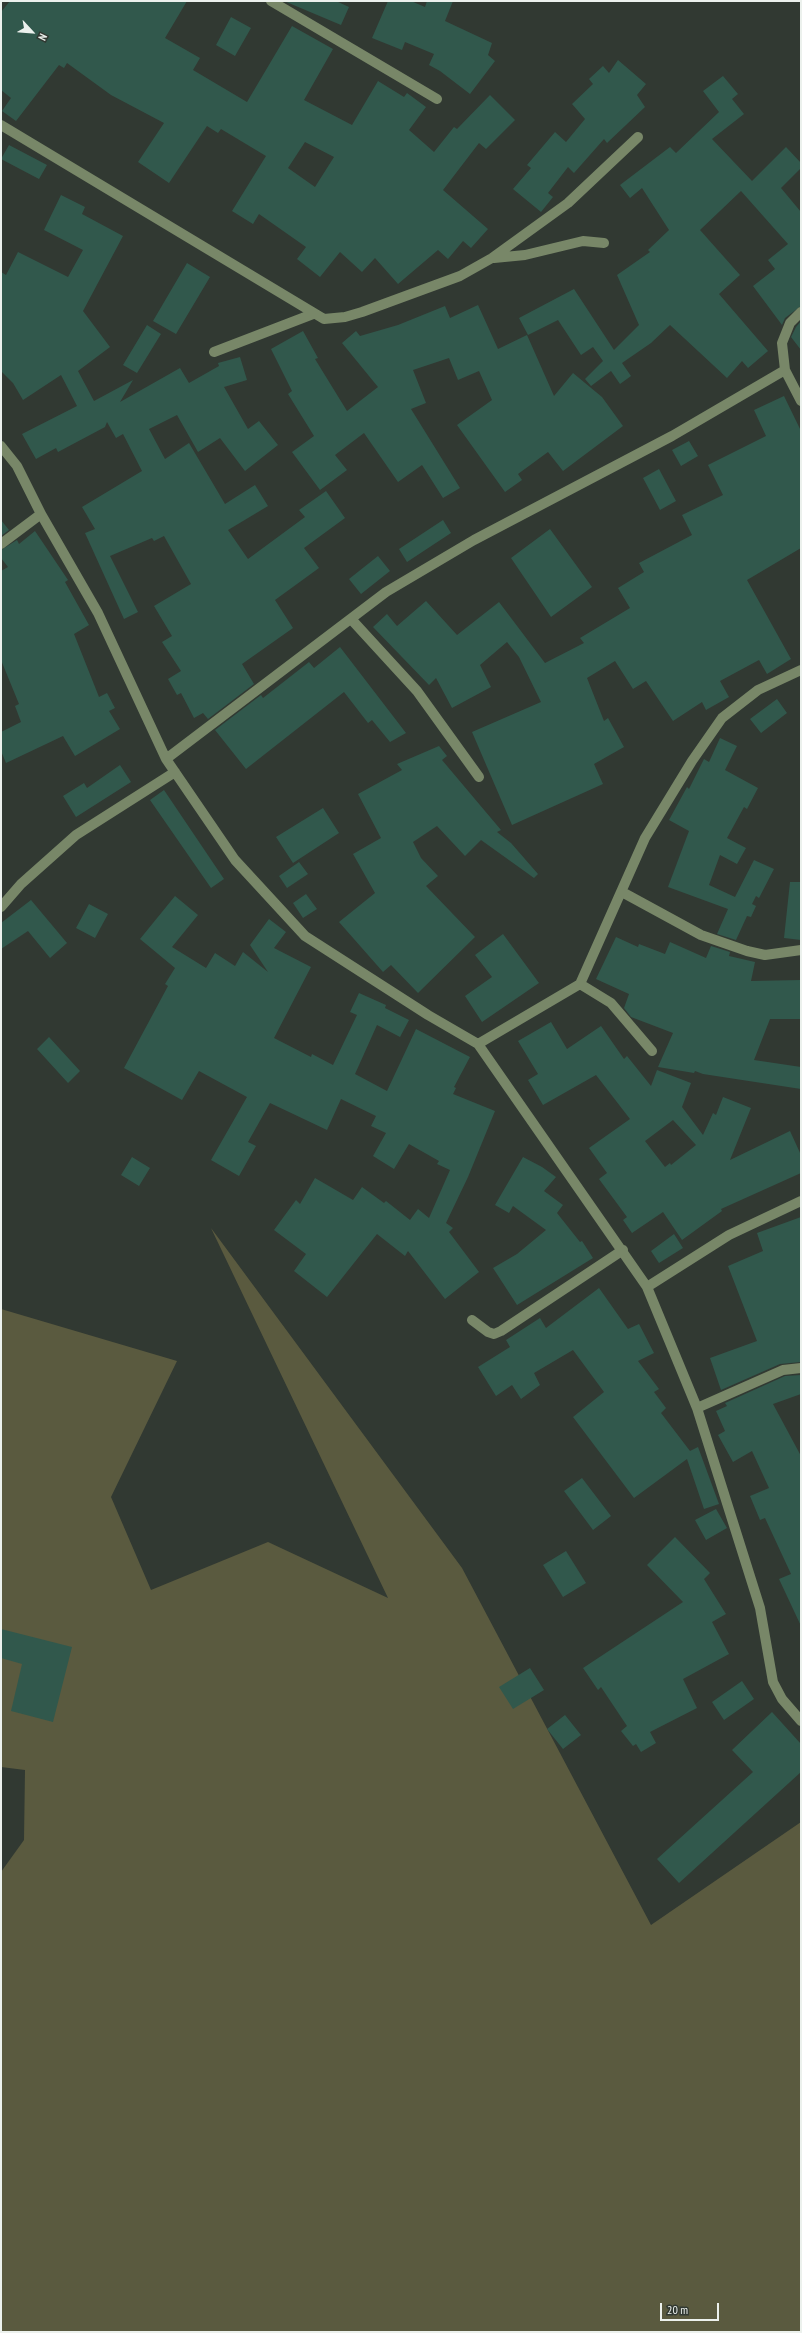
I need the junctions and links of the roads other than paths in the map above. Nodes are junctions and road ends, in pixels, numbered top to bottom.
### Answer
1 (271, 1) edge
2 (437, 99) dead end
3 (1, 126) edge
4 (638, 137) dead end
5 (604, 243) dead end
6 (492, 258) junction
7 (801, 312) edge
8 (313, 314) junction
9 (214, 352) dead end
10 (785, 370) junction
11 (801, 401) edge
12 (1, 446) edge
13 (41, 514) junction
14 (1, 544) edge
15 (351, 619) junction
16 (801, 670) edge
17 (166, 759) junction
18 (175, 772) junction
19 (480, 777) dead end
20 (622, 892) junction
21 (1, 907) edge
22 (801, 950) edge
23 (580, 984) junction
24 (478, 1044) junction
25 (652, 1051) dead end
26 (801, 1201) edge
27 (622, 1250) junction
28 (647, 1287) junction
29 (472, 1320) dead end
30 (801, 1368) edge
31 (697, 1408) junction
32 (801, 1721) edge

1 - 2 street
3 - 8 street
4 - 6 street
5 - 6 street
6 - 8 street
7 - 10 street
8 - 9 street
10 - 11 street
10 - 15 street
12 - 13 street
13 - 14 street
13 - 17 street
15 - 17 street
15 - 19 street
16 - 20 street
17 - 18 street
18 - 21 street
18 - 24 street
20 - 22 street
20 - 23 street
23 - 24 street
23 - 25 street
24 - 27 street
26 - 28 street
27 - 28 street
27 - 29 street
28 - 31 street
30 - 31 street
31 - 32 street

